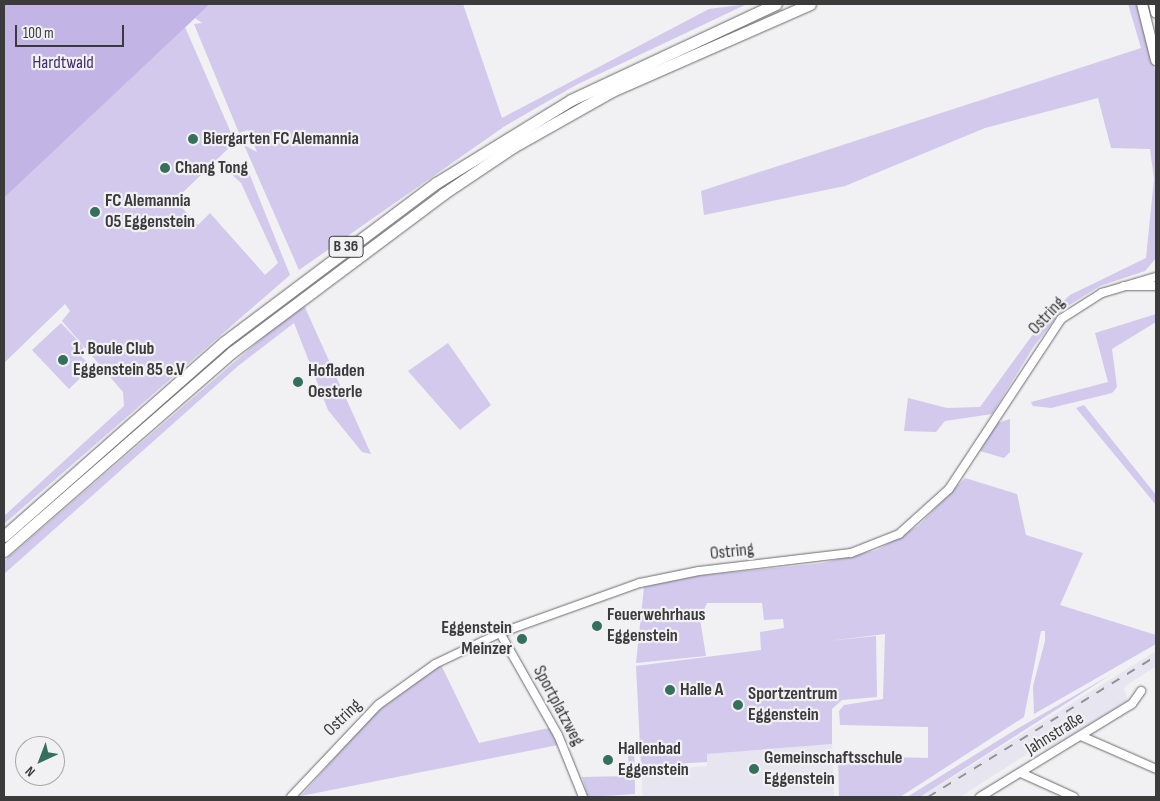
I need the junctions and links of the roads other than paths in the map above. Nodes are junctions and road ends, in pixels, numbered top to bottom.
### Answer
1 (776, 4) edge
2 (810, 4) edge
3 (1142, 4) edge
4 (1154, 4) edge
5 (1156, 13) edge
6 (1156, 60) edge
7 (1156, 269) edge
8 (1145, 277) junction
9 (1156, 277) edge
10 (1122, 286) junction
11 (1156, 286) edge
12 (4, 536) edge
13 (4, 551) edge
14 (500, 633) junction
15 (1141, 691) dead end
16 (1080, 736) junction
17 (1156, 769) edge
18 (1022, 773) junction
19 (291, 797) edge
20 (583, 797) edge
21 (980, 797) edge
22 (1074, 797) edge

1 - 12 highway, B 36
2 - 13 highway, B 36
3 - 6 main road
4 - 5 main road
7 - 8 street
8 - 9 street, Ostring
8 - 10 street, Ostring
10 - 11 street, Ostring
10 - 14 street, Ostring
14 - 19 street, Ostring
14 - 20 street, Sportplatzweg
15 - 16 street, Jahnstraße
16 - 17 street
16 - 18 street, Jahnstraße
18 - 21 street, Jahnstraße
18 - 22 street

